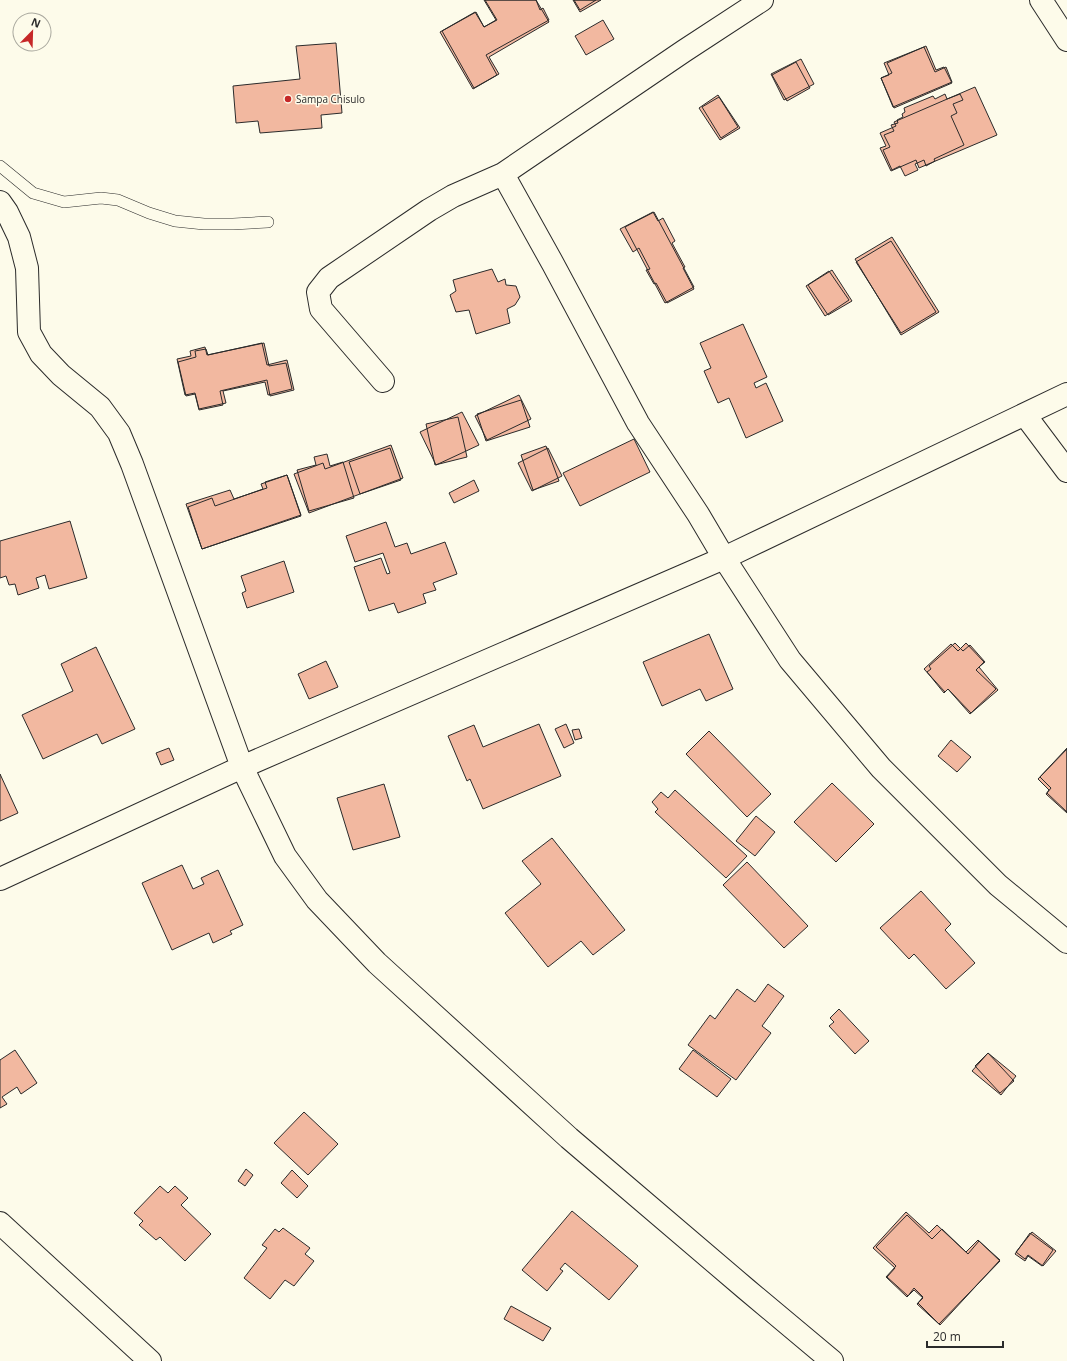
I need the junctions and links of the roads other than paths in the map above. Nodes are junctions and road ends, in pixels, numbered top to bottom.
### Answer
1 (762, 0) edge
2 (1041, 0) edge
3 (1067, 40) edge
4 (0, 166) edge
5 (502, 174) junction
6 (0, 202) edge
7 (268, 222) dead end
8 (383, 381) dead end
9 (1067, 394) edge
10 (1025, 415) junction
11 (1067, 471) edge
12 (724, 558) junction
13 (242, 768) junction
14 (0, 879) edge
15 (1067, 942) edge
16 (0, 1223) edge
17 (150, 1361) edge
18 (832, 1361) edge

1 - 5 street
2 - 3 street
4 - 7 lane
5 - 8 street
5 - 12 street
6 - 13 street
9 - 10 street
10 - 11 street
10 - 12 street
12 - 13 street
12 - 15 street
13 - 14 street
13 - 18 street
16 - 17 street

